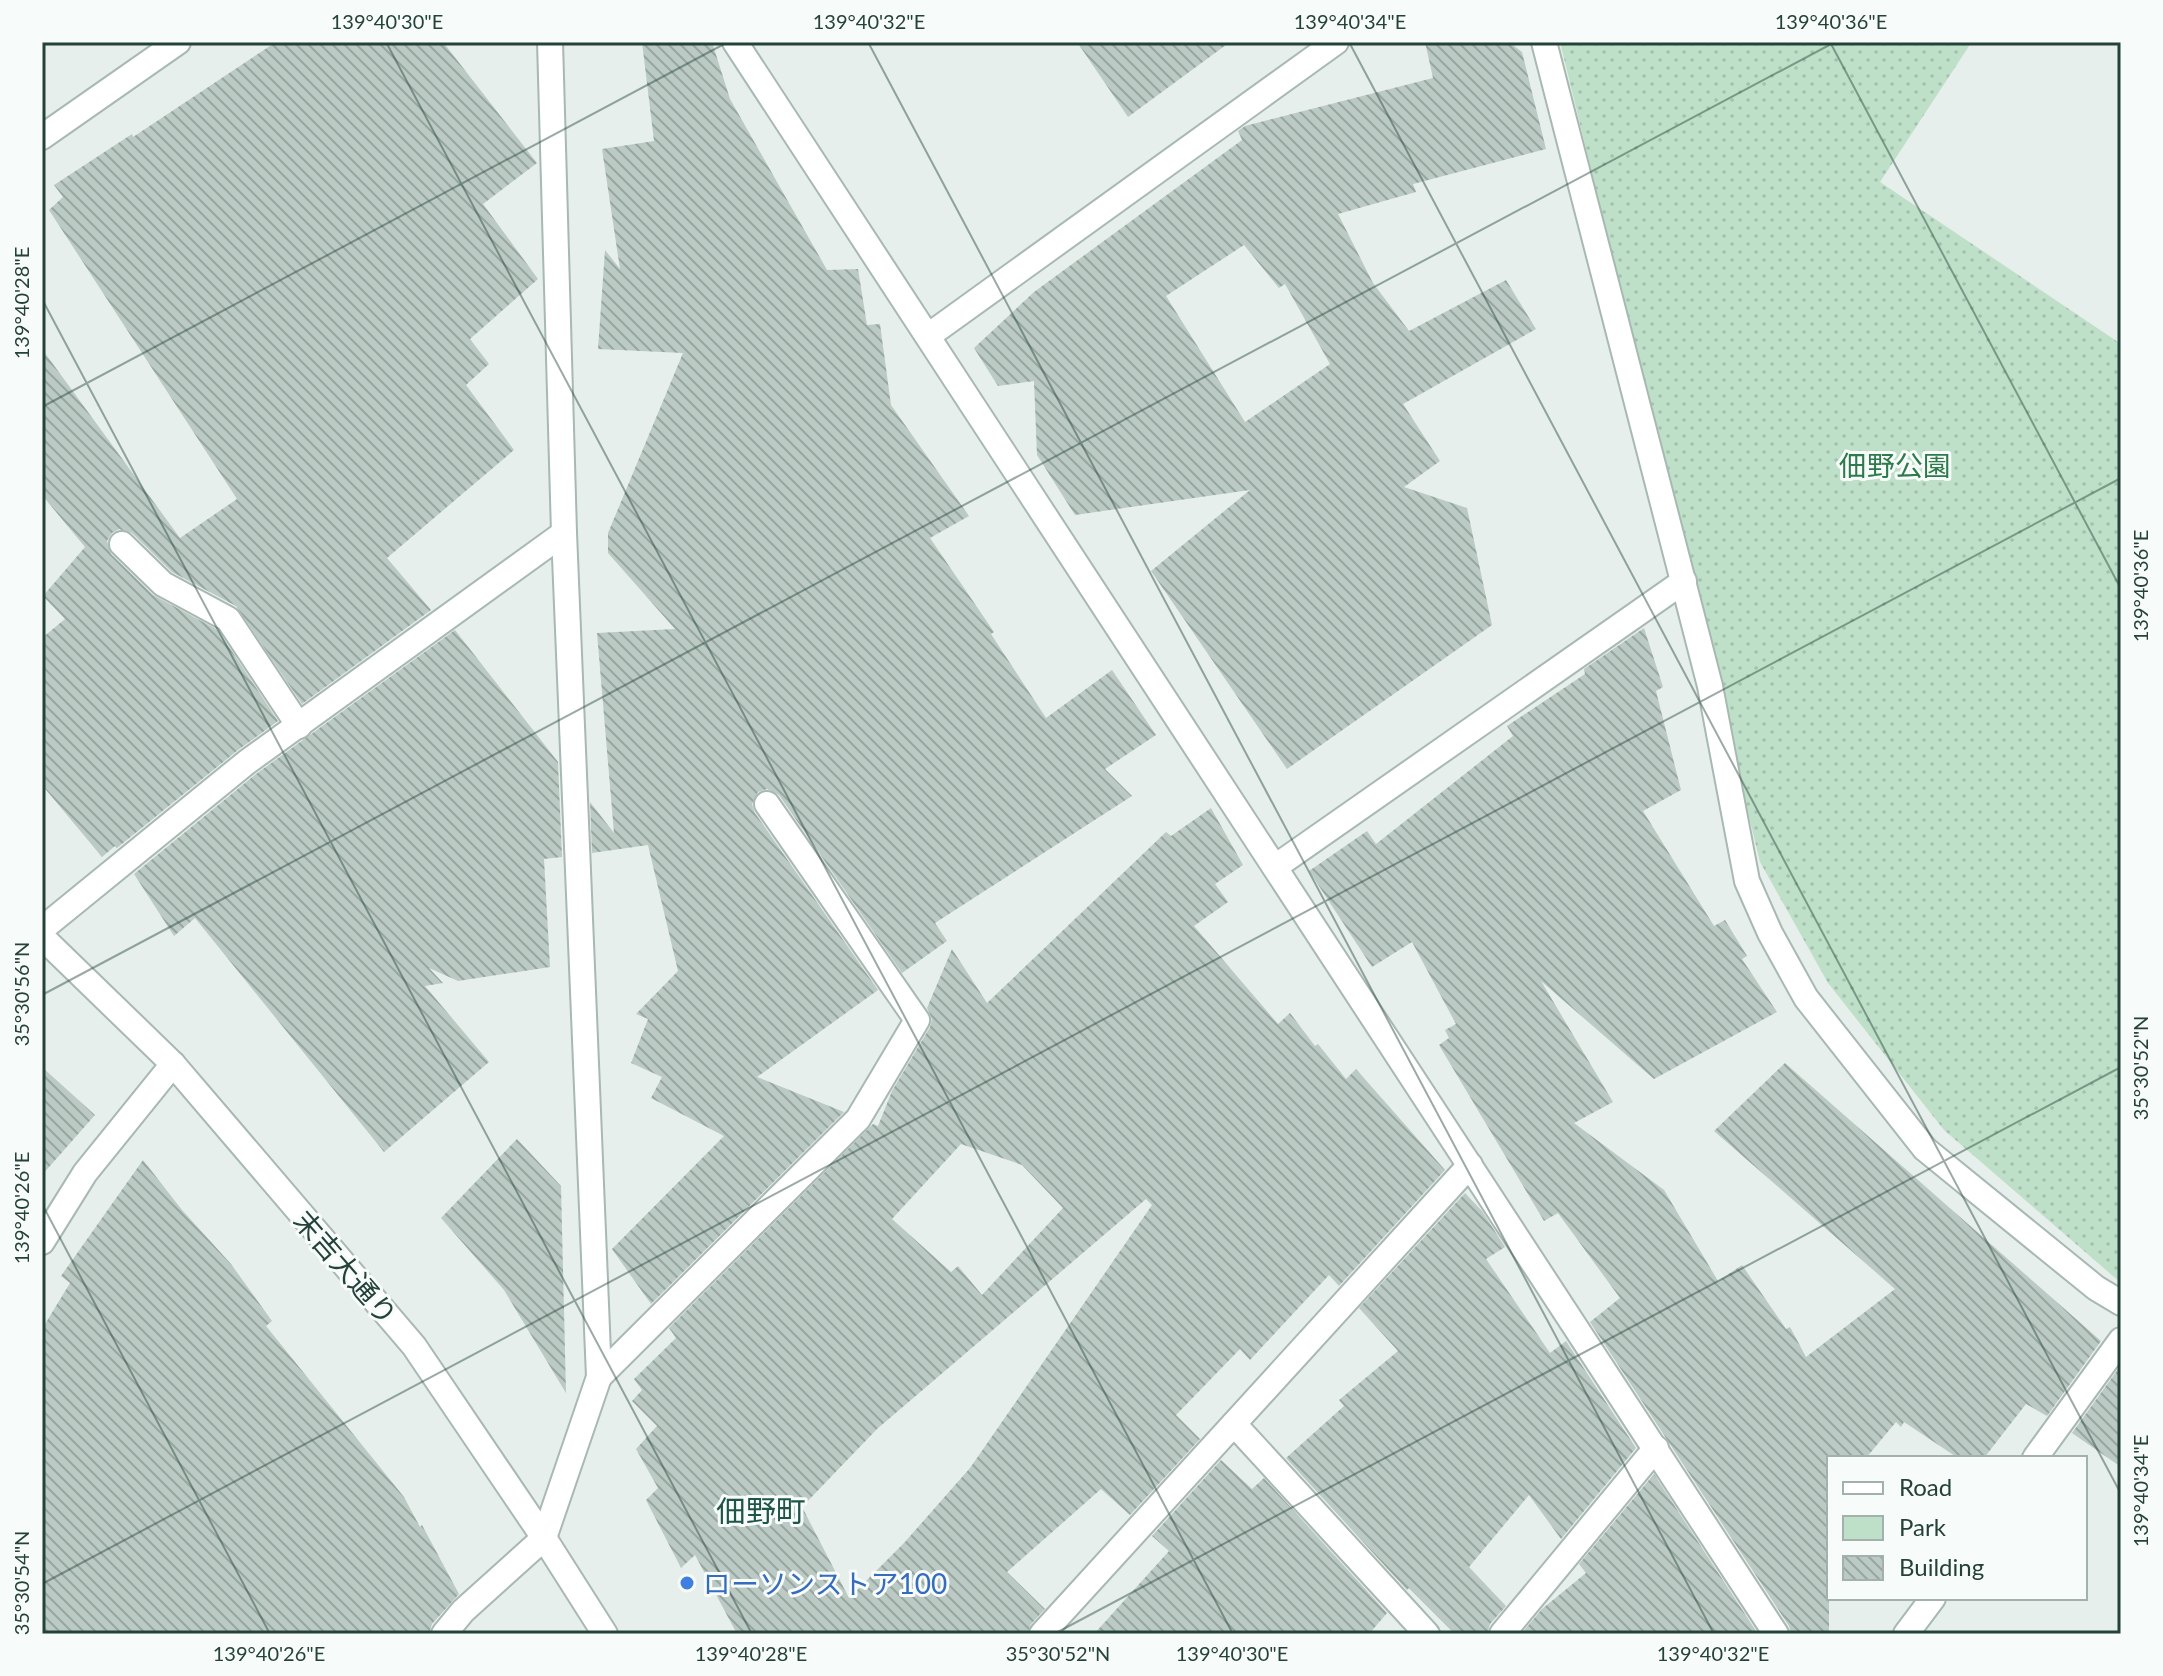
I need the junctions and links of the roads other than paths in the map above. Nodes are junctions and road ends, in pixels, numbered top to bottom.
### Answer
1 (178, 42) edge
2 (550, 42) edge
3 (735, 42) edge
4 (1544, 42) edge
5 (1333, 43) edge
6 (42, 137) edge
7 (928, 336) junction
8 (564, 533) junction
9 (122, 544) dead end
10 (1684, 581) junction
11 (299, 726) junction
12 (767, 804) dead end
13 (1275, 867) junction
14 (42, 929) edge
15 (42, 937) edge
16 (173, 1064) junction
17 (1470, 1165) junction
18 (42, 1242) edge
19 (2121, 1303) edge
20 (2121, 1340) edge
21 (599, 1377) junction
22 (1234, 1424) junction
23 (1656, 1448) junction
24 (2036, 1456) edge
25 (544, 1538) junction
26 (1932, 1600) edge
27 (444, 1634) edge
28 (605, 1634) edge
29 (1042, 1634) edge
30 (1427, 1634) edge
31 (1502, 1634) edge
32 (1776, 1634) edge
33 (1906, 1634) edge

1 - 6 street
2 - 8 street
3 - 7 street
4 - 10 street
5 - 7 street
7 - 13 street
8 - 11 street
8 - 21 street
9 - 11 street
10 - 13 street
10 - 19 street
11 - 14 street
12 - 21 street
13 - 17 street
15 - 16 street, 末吉大通り
16 - 18 street
16 - 25 street, 末吉大通り
17 - 22 street
17 - 23 street
20 - 24 street
21 - 25 street
22 - 29 street
22 - 30 street
23 - 31 street
23 - 32 street
25 - 27 street
25 - 28 street, 末吉大通り
26 - 33 street

